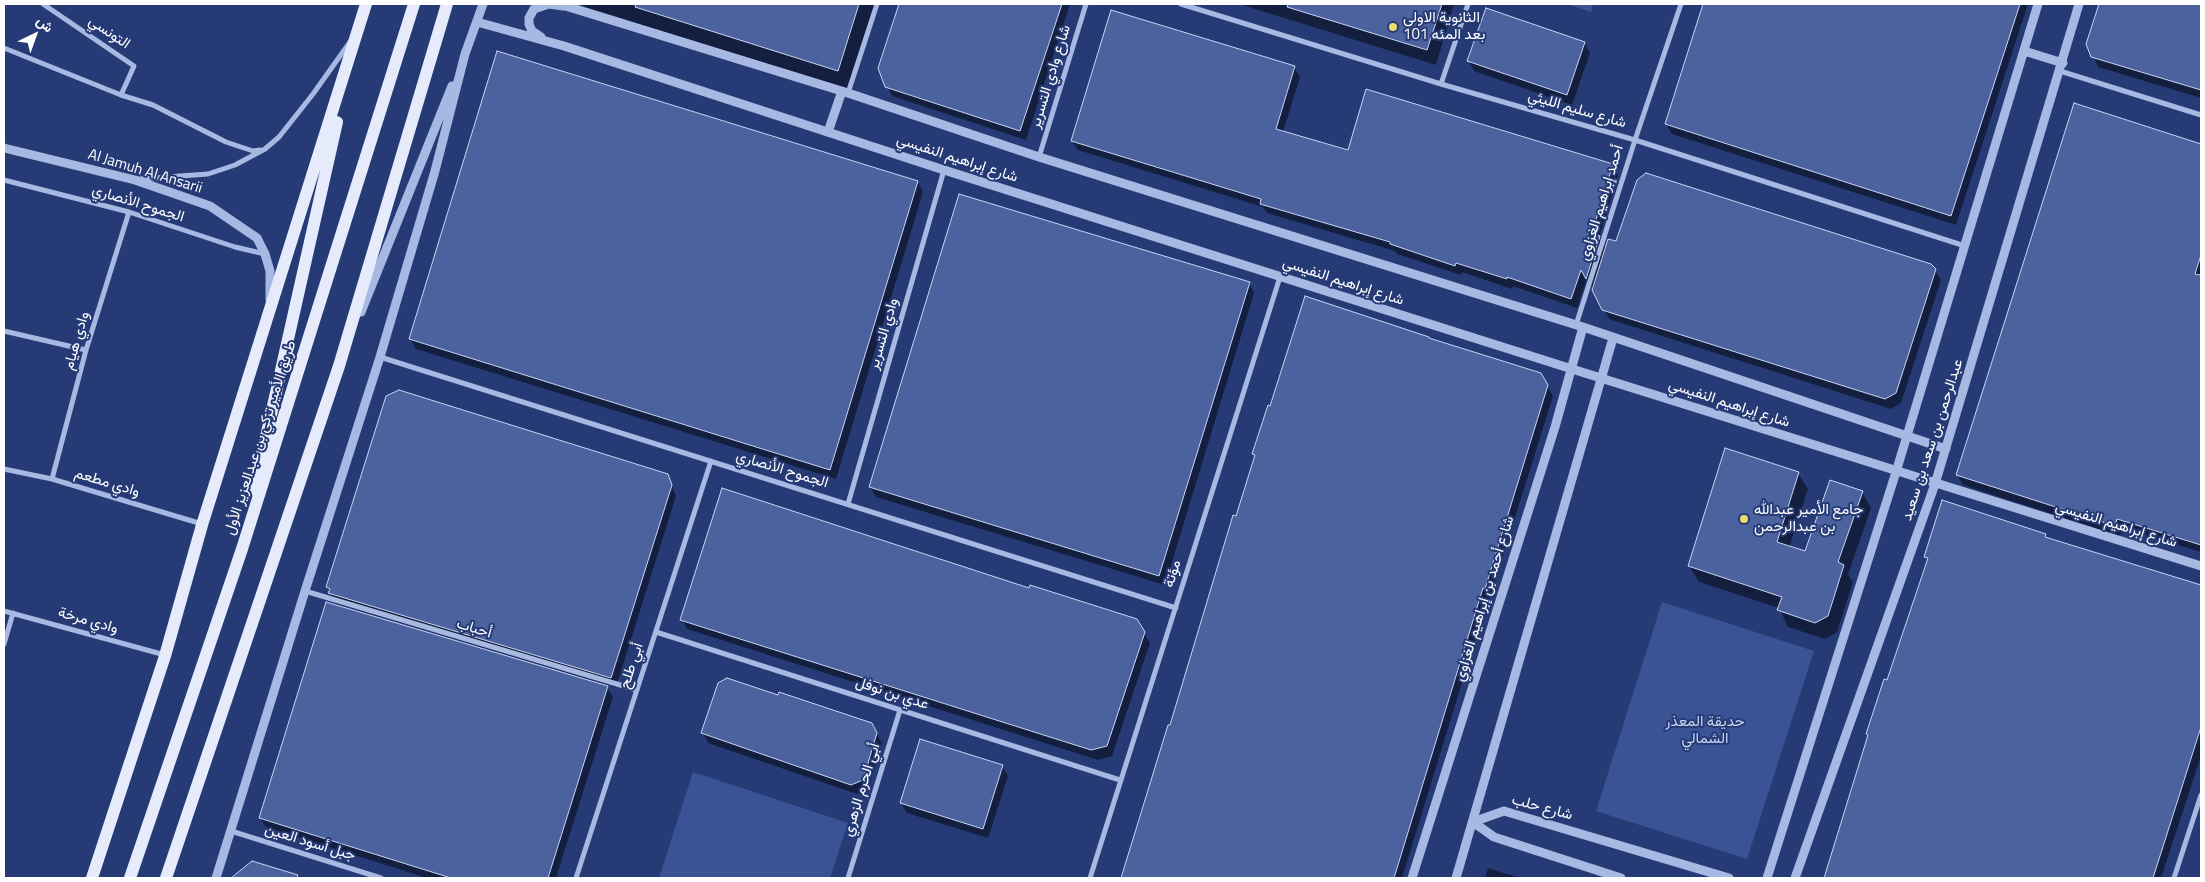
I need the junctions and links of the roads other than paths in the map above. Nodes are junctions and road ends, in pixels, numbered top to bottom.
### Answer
1 (42, 4) edge
2 (54, 4) edge
3 (366, 4) edge
4 (414, 4) edge
5 (447, 4) edge
6 (483, 4) edge
7 (877, 4) edge
8 (1086, 4) edge
9 (1181, 4) edge
10 (1468, 4) edge
11 (1681, 4) edge
12 (2038, 4) edge
13 (2079, 4) edge
14 (562, 5) edge
15 (51, 9) junction
16 (478, 22) junction
17 (358, 29) junction
18 (564, 46) junction
19 (4, 48) edge
20 (2024, 51) junction
21 (465, 54) junction
22 (2062, 67) junction
23 (1441, 84) junction
24 (845, 92) junction
25 (121, 95) junction
26 (2201, 115) edge
27 (828, 132) junction
28 (1635, 140) junction
29 (4, 148) edge
30 (265, 149) junction
31 (1040, 157) junction
32 (944, 170) junction
33 (4, 180) edge
34 (135, 180) junction
35 (129, 212) junction
36 (1966, 246) junction
37 (265, 254) junction
38 (1280, 277) junction
39 (270, 308) junction
40 (1580, 326) junction
41 (4, 331) edge
42 (1613, 338) junction
43 (86, 350) junction
44 (380, 357) junction
45 (339, 366) junction
46 (1572, 369) junction
47 (1601, 378) junction
48 (1907, 438) junction
49 (1946, 449) junction
50 (711, 461) junction
51 (4, 469) edge
52 (1896, 472) junction
53 (52, 479) junction
54 (1935, 484) junction
55 (848, 504) junction
56 (202, 525) junction
57 (242, 548) junction
58 (2201, 566) edge
59 (304, 591) junction
60 (1176, 608) junction
61 (4, 611) edge
62 (13, 613) junction
63 (656, 632) junction
64 (4, 644) edge
65 (166, 656) junction
66 (637, 690) junction
67 (900, 710) junction
68 (1120, 780) junction
69 (2201, 795) edge
70 (2195, 815) junction
71 (2201, 817) edge
72 (1473, 822) junction
73 (231, 831) junction
74 (92, 878) edge
75 (130, 878) edge
76 (166, 878) edge
77 (216, 878) edge
78 (382, 878) edge
79 (576, 878) edge
80 (848, 878) edge
81 (1090, 878) edge
82 (1412, 878) edge
83 (1456, 878) edge
84 (1621, 878) edge
85 (1729, 878) edge
86 (1767, 878) edge
87 (1795, 878) edge
88 (2174, 878) edge

1 - 15 street, التونسي
2 - 15 street
3 - 17 main road
4 - 57 main road, طريق الأمير تركي بن عبدالعزيز الأول
5 - 45 main road
6 - 16 street
7 - 24 street
8 - 31 street, شارع وادي التسرير
9 - 23 street, شارع سليم الليثي
10 - 23 street
11 - 28 street, أحمد إبراهيم الغزاوي
12 - 20 street, عبدالرحمن بن سعد بن سعيد
13 - 22 street, عبدالرحمن بن سعد بن سعيد
14 - 18 street, شارع إبراهيم النفيسي
14 - 24 street, شارع إبراهيم النفيسي
15 - 25 street, التونسي
16 - 18 street, شارع إبراهيم النفيسي
16 - 21 street
17 - 30 street
17 - 39 main road
17 - 57 main road
18 - 27 street, شارع إبراهيم النفيسي
19 - 25 street
20 - 22 street
20 - 36 street, عبدالرحمن بن سعد بن سعيد
21 - 44 street
21 - 45 street
22 - 26 street
22 - 49 street, عبدالرحمن بن سعد بن سعيد
23 - 28 street, شارع سليم الليثي
24 - 27 street
24 - 31 street, شارع إبراهيم النفيسي
25 - 30 street
27 - 32 street, شارع إبراهيم النفيسي
28 - 36 street, شارع سليم الليثي
28 - 40 street, أحمد إبراهيم الغزاوي
29 - 34 street, Al Jamuh Al Ansarii
30 - 34 street
31 - 40 street, شارع إبراهيم النفيسي
32 - 38 street, شارع إبراهيم النفيسي
32 - 55 street, وادي التسرير
33 - 35 street, الجموح الأنصاري
34 - 37 street, Al Jamuh Al Ansarii
35 - 37 street, الجموح الأنصاري
35 - 43 street, وادي هيام
36 - 48 street, عبدالرحمن بن سعد بن سعيد
37 - 39 street, Al Jamuh Al Ansarii
38 - 46 street, شارع إبراهيم النفيسي
38 - 60 street, مؤتة
39 - 56 main road
40 - 42 street, شارع إبراهيم النفيسي
40 - 46 street, شارع أحمد بن إبراهيم الغزاوي
41 - 43 street
42 - 47 street
42 - 48 street, شارع إبراهيم النفيسي
43 - 53 street, وادي هيام
44 - 50 street, الجموح الأنصاري
44 - 59 street
45 - 76 main road
46 - 47 street, شارع إبراهيم النفيسي
46 - 82 street, شارع أحمد بن إبراهيم الغزاوي
47 - 52 street, شارع إبراهيم النفيسي
47 - 72 street
48 - 49 street, شارع إبراهيم النفيسي
48 - 52 street, عبدالرحمن بن سعد بن سعيد
49 - 54 street, عبدالرحمن بن سعد بن سعيد
50 - 55 street, الجموح الأنصاري
50 - 63 street, أبي طلح
51 - 53 street, وادي مطعم
52 - 54 street, شارع إبراهيم النفيسي
52 - 86 street, عبدالرحمن بن سعد بن سعيد
53 - 56 street, وادي مطعم
54 - 58 street, شارع إبراهيم النفيسي
54 - 87 street, عبدالرحمن بن سعد بن سعيد
55 - 60 street, الجموح الأنصاري
56 - 65 main road
57 - 75 main road, طريق الأمير تركي بن عبدالعزيز الأول
59 - 66 street, أحباب
59 - 73 street
60 - 68 street, مؤتة
61 - 62 street, وادي مرخة
62 - 64 street
62 - 65 street, وادي مرخة
63 - 66 street, أبي طلح
63 - 67 street, عدي بن نوفل
65 - 74 main road
66 - 79 street, أبي طلح
67 - 68 street, عدي بن نوفل
67 - 80 street, أبي الحرم الزهري
68 - 81 street, مؤتة
69 - 70 street
70 - 71 street
70 - 88 street
72 - 83 street
72 - 84 street
72 - 85 street, شارع حلب
73 - 77 street
73 - 78 street, جبل أسود العين

